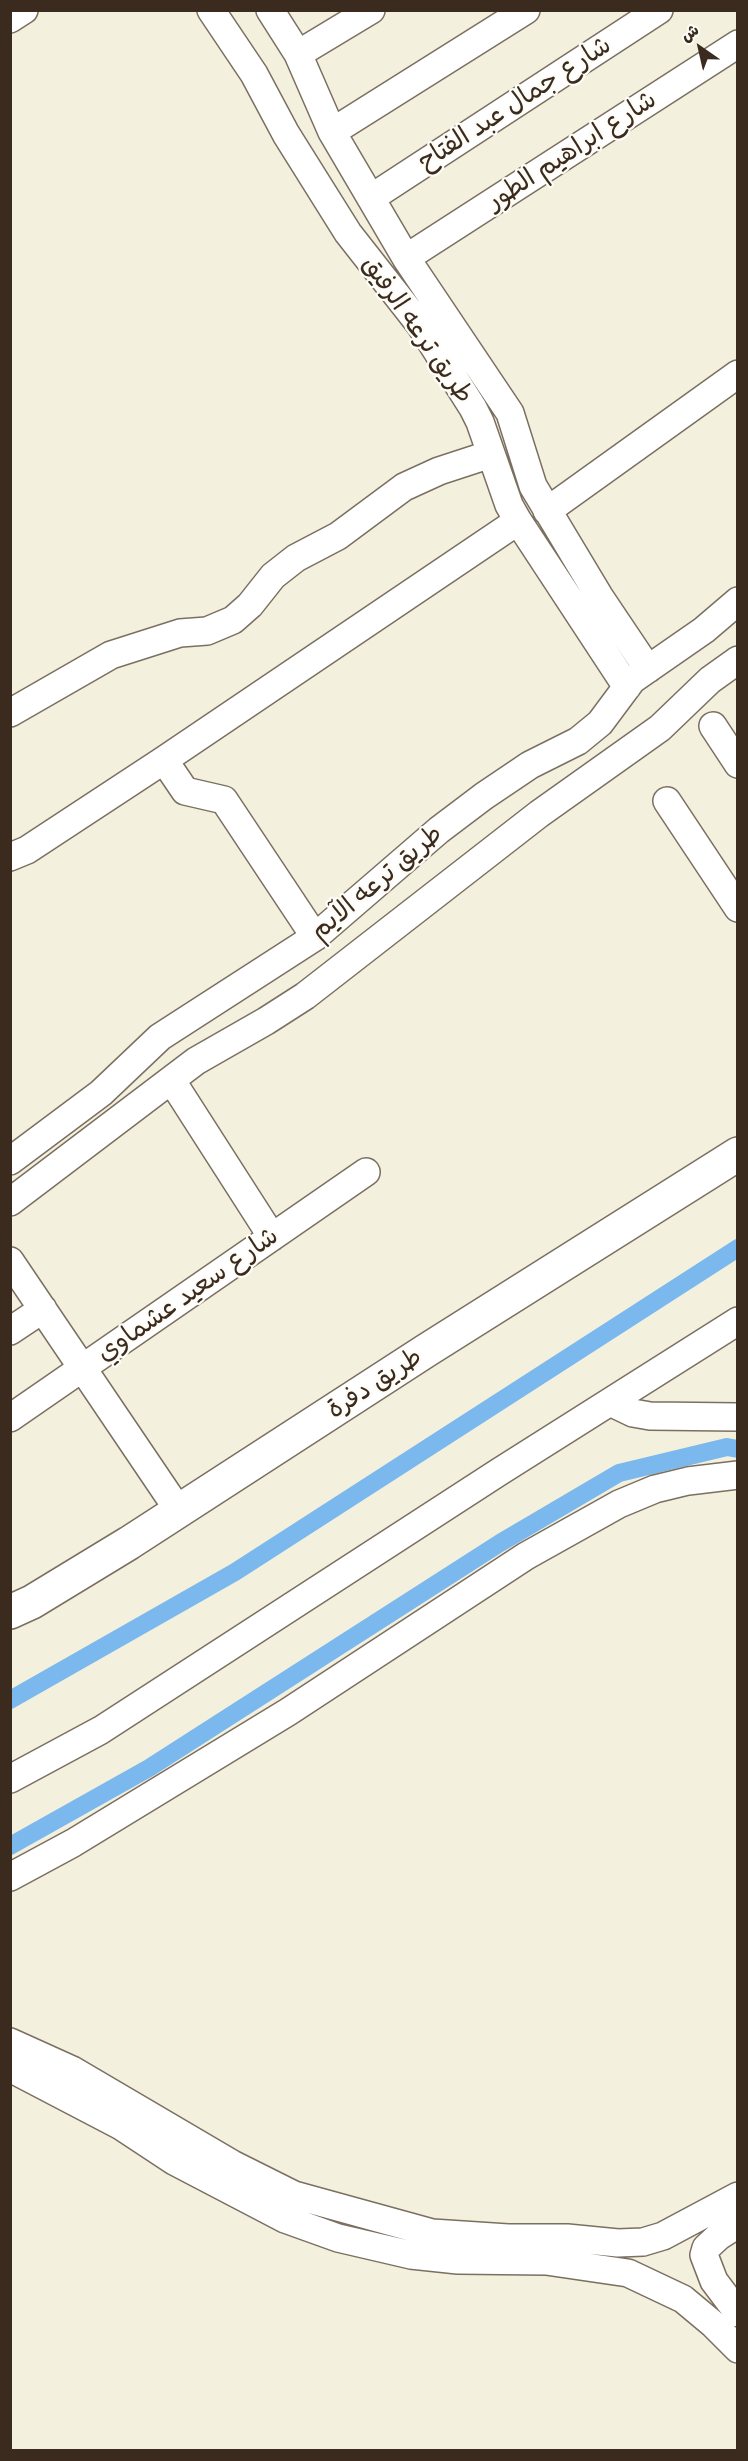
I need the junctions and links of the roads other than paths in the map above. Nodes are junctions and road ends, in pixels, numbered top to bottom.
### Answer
1 (24, 10) edge
2 (211, 10) edge
3 (270, 10) edge
4 (371, 10) edge
5 (526, 10) edge
6 (659, 10) edge
7 (10, 19) edge
8 (738, 44) edge
9 (298, 54) junction
10 (333, 132) junction
11 (371, 198) junction
12 (406, 258) junction
13 (738, 374) edge
14 (491, 454) junction
15 (547, 511) junction
16 (518, 521) junction
17 (738, 601) edge
18 (738, 660) edge
19 (648, 669) junction
20 (627, 687) junction
21 (10, 713) edge
22 (712, 726) dead end
23 (164, 760) junction
24 (738, 764) edge
25 (667, 801) dead end
26 (10, 857) edge
27 (738, 909) edge
28 (315, 937) junction
29 (172, 1081) junction
30 (738, 1154) edge
31 (10, 1161) edge
32 (366, 1172) dead end
33 (10, 1202) edge
34 (272, 1237) junction
35 (10, 1260) edge
36 (43, 1309) junction
37 (738, 1321) edge
38 (10, 1331) edge
39 (82, 1368) junction
40 (610, 1402) junction
41 (738, 1417) edge
42 (10, 1418) edge
43 (738, 1475) edge
44 (179, 1510) junction
45 (10, 1612) edge
46 (10, 1779) edge
47 (10, 1877) edge
48 (10, 2042) edge
49 (10, 2068) edge
50 (738, 2196) edge
51 (738, 2224) edge
52 (738, 2313) edge
53 (738, 2349) edge

1 - 7 street
2 - 14 street, طريق ترعه الرفيق
3 - 9 street, طريق ترعه الرفيق
4 - 9 street
5 - 10 street
6 - 11 street, شارع جمال عبد الفتاح
8 - 12 street, شارع ابراهيم الطور
9 - 10 street, طريق ترعه الرفيق
10 - 11 street, طريق ترعه الرفيق
11 - 12 street, طريق ترعه الرفيق
12 - 15 street, طريق ترعه الرفيق
13 - 15 street
14 - 16 street, طريق ترعه الرفيق
14 - 21 street
15 - 19 street, طريق ترعه الرفيق
16 - 20 street, طريق ترعه الرفيق
16 - 23 street
17 - 19 street, طريق ترعه الآيم
18 - 29 street, طريق ترعه الآيم
19 - 20 street, طريق ترعه الآيم
20 - 28 street, طريق ترعه الآيم
22 - 24 street
23 - 26 street
23 - 28 street
25 - 27 street
28 - 31 street, طريق ترعه الآيم
29 - 33 street, طريق ترعه الآيم
29 - 34 street
30 - 44 main road, طريق دفرة
32 - 34 street, شارع سعيد عشماوي
34 - 39 street, شارع سعيد عشماوي
35 - 36 street
36 - 38 street
36 - 39 street
37 - 40 street
39 - 42 street, شارع سعيد عشماوي
39 - 44 street
40 - 41 street
40 - 46 street
43 - 47 street
44 - 45 main road, طريق دفرة
48 - 50 street
49 - 53 street
51 - 52 street

